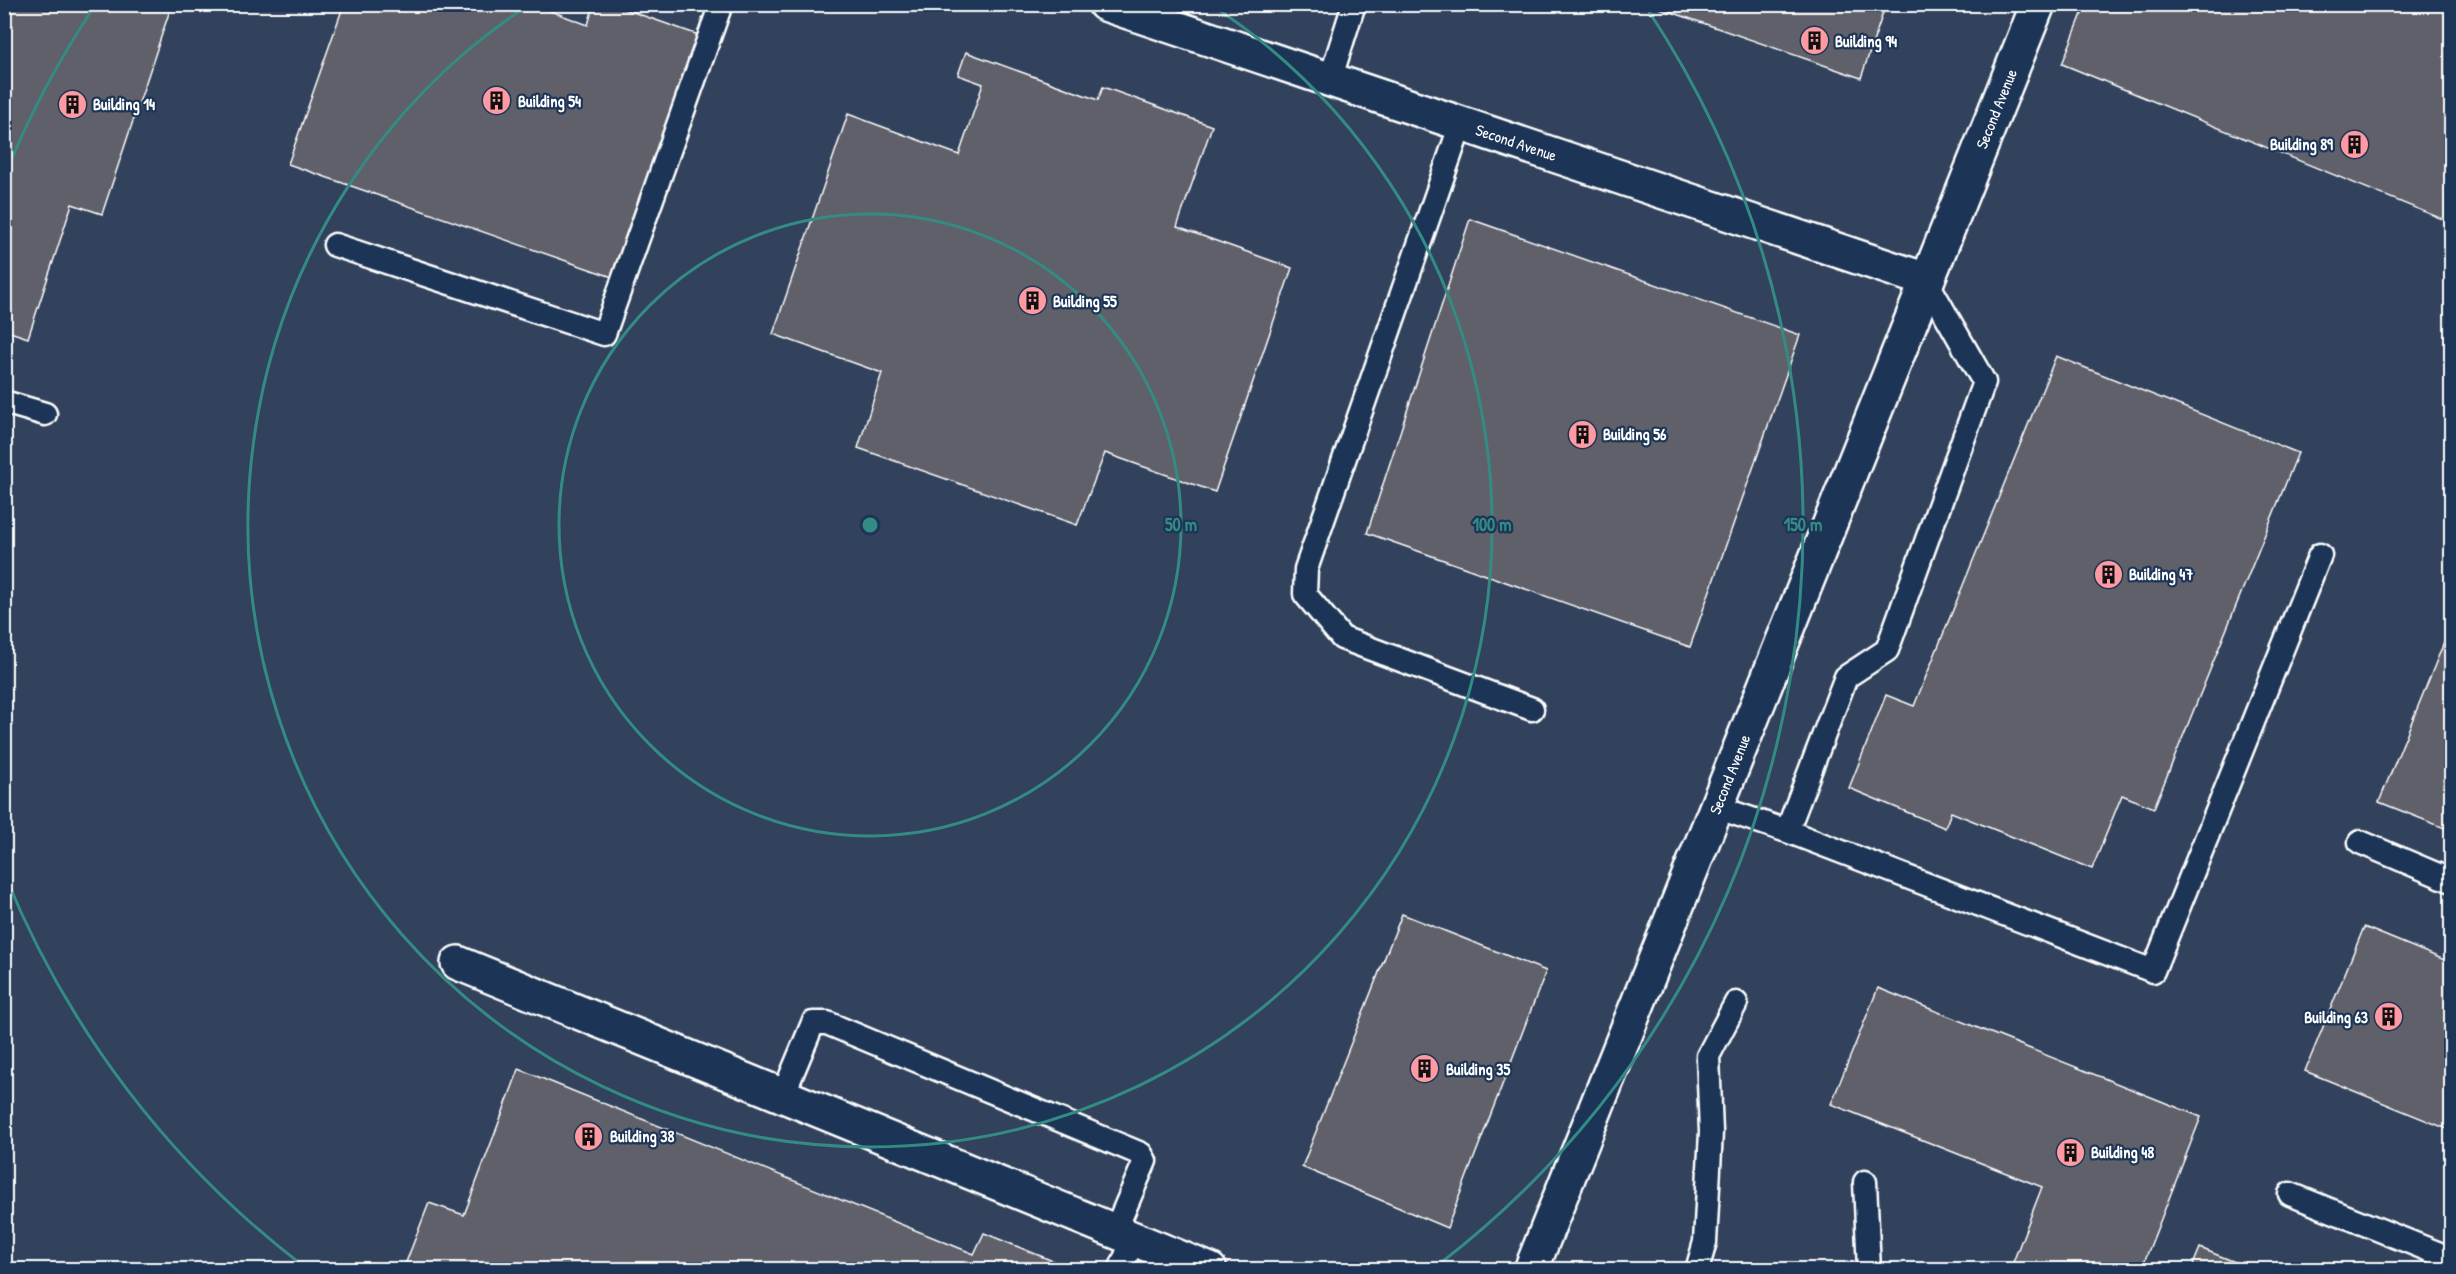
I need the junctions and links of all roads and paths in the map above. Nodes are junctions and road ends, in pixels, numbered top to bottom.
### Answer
1 (721, 4) edge
2 (1105, 4) edge
3 (1354, 4) edge
4 (2038, 4) edge
5 (1330, 80) junction
6 (1461, 124) junction
7 (335, 245) dead end
8 (1926, 280) junction
9 (4, 402) edge
10 (45, 414) dead end
11 (2320, 555) dead end
12 (1532, 709) dead end
13 (1716, 807) junction
14 (1787, 831) junction
15 (2360, 842) dead end
16 (2451, 881) edge
17 (458, 963) dead end
18 (1736, 1003) dead end
19 (783, 1095) junction
20 (1865, 1182) dead end
21 (2290, 1194) dead end
22 (1124, 1234) junction
23 (2451, 1259) edge
24 (1120, 1269) edge
25 (1210, 1269) edge
26 (1531, 1269) edge
27 (1697, 1269) edge
28 (1869, 1269) edge

1 - 7 lane
2 - 5 street, Second Avenue
3 - 5 lane
4 - 8 street, Second Avenue
5 - 6 street, Second Avenue
6 - 8 street, Second Avenue
6 - 12 lane
8 - 13 street, Second Avenue
8 - 14 lane
9 - 10 lane
11 - 14 lane
13 - 14 lane
13 - 26 street, Second Avenue
15 - 16 lane
17 - 19 street
18 - 27 lane
19 - 22 street
19 - 22 lane
20 - 28 lane
21 - 23 lane
22 - 24 lane
22 - 25 street

